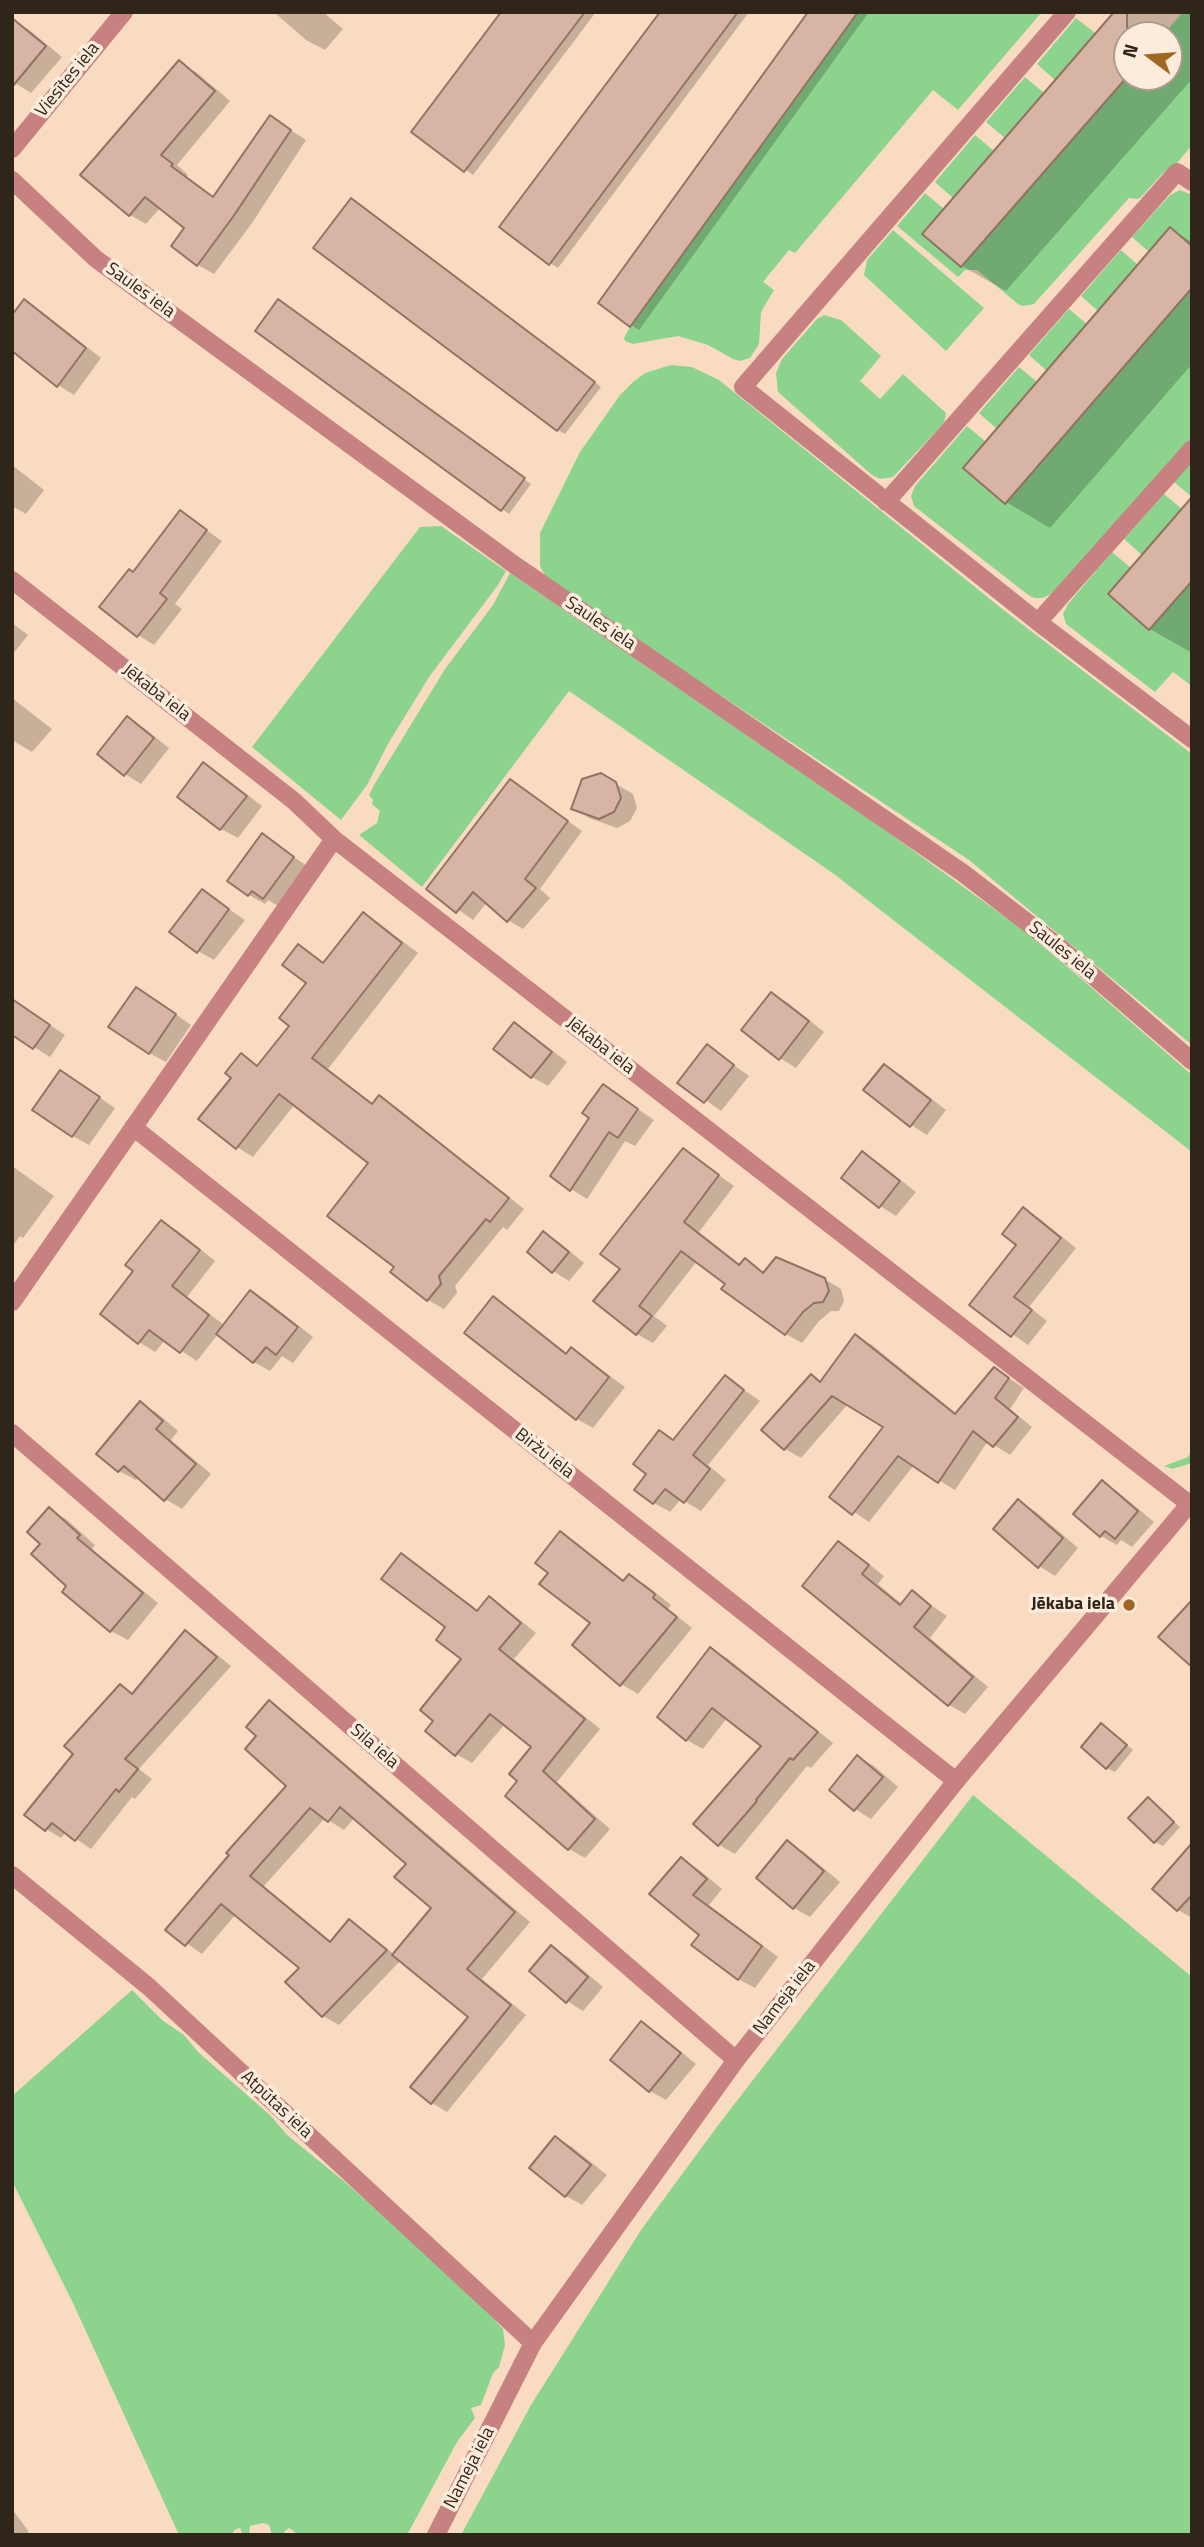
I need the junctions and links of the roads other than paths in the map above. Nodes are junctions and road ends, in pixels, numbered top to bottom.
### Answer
1 (124, 12) edge
2 (1067, 12) edge
3 (12, 149) edge
4 (12, 180) edge
5 (1192, 182) edge
6 (1192, 449) edge
7 (886, 502) junction
8 (12, 580) edge
9 (1038, 622) junction
10 (1192, 739) edge
11 (334, 839) junction
12 (1192, 1061) edge
13 (133, 1127) junction
14 (12, 1302) edge
15 (12, 1433) edge
16 (1191, 1504) edge
17 (956, 1781) junction
18 (12, 1875) edge
19 (736, 2060) junction
20 (533, 2343) junction
21 (436, 2535) edge

1 - 3 street, Viesītes iela
2 - 7 street
4 - 12 street, Saules iela
5 - 7 street
6 - 9 street
7 - 9 street
8 - 11 street, Jēkaba iela
9 - 10 street
11 - 13 street
11 - 16 street, Jēkaba iela
13 - 14 street
13 - 17 street, Biržu iela
15 - 19 street, Sila iela
16 - 17 street, Nameja iela
17 - 19 street, Nameja iela
18 - 20 street, Atpūtas iela
19 - 20 street, Nameja iela
20 - 21 street, Nameja iela

